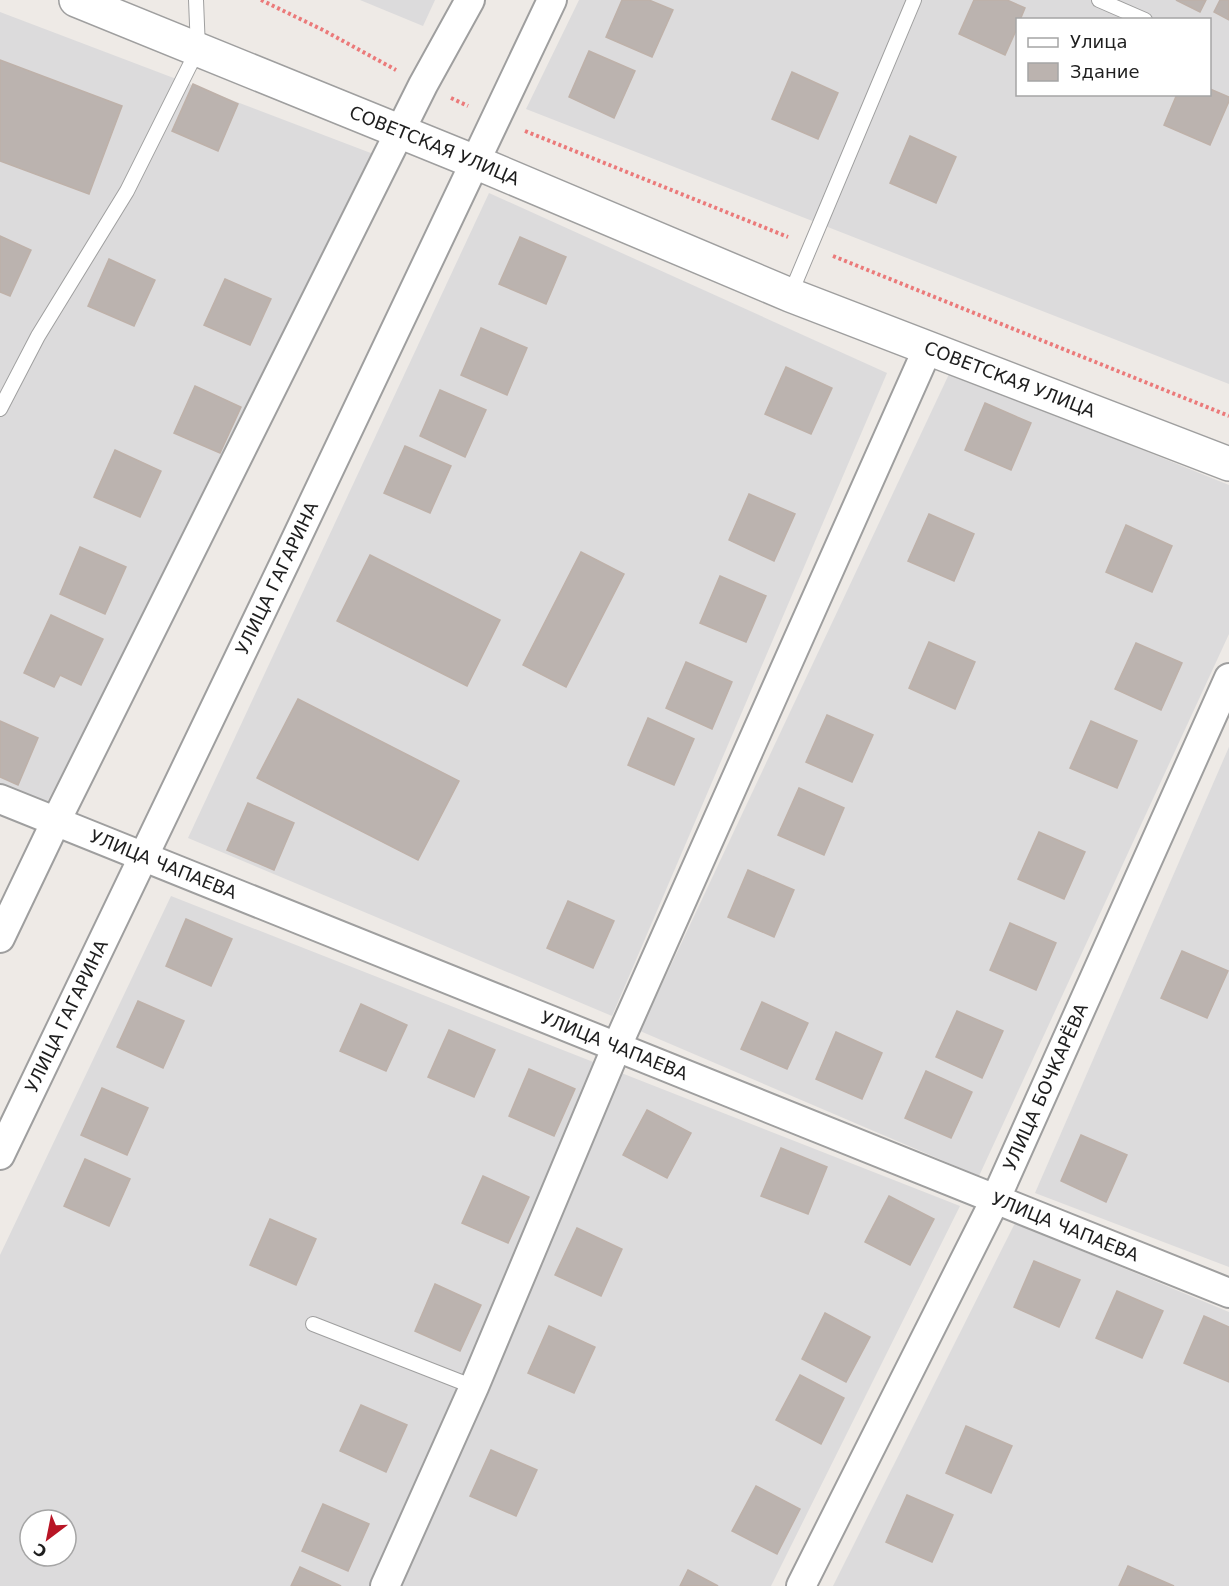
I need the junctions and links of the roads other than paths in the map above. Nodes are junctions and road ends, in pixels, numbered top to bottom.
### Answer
1 (76, 0) edge
2 (196, 0) edge
3 (470, 0) edge
4 (552, 0) edge
5 (914, 0) edge
6 (1099, 0) edge
7 (1140, 18) edge
8 (198, 49) junction
9 (400, 133) junction
10 (475, 162) junction
11 (790, 296) junction
12 (928, 348) junction
13 (0, 409) edge
14 (1229, 464) edge
15 (1229, 678) edge
16 (0, 799) edge
17 (56, 821) junction
18 (144, 856) junction
19 (0, 938) edge
20 (617, 1047) junction
21 (0, 1155) edge
22 (996, 1198) junction
23 (1229, 1293) edge
24 (313, 1324) dead end
25 (474, 1388) junction
26 (385, 1586) edge
27 (801, 1586) edge

1 - 8 street, СОВЕТСКАЯ УЛИЦА
2 - 8 lane
3 - 9 street
4 - 10 street, УЛИЦА ГАГАРИНА
5 - 11 lane
6 - 7 lane
8 - 9 street, СОВЕТСКАЯ УЛИЦА
8 - 13 lane
9 - 10 street, СОВЕТСКАЯ УЛИЦА
9 - 17 street
10 - 11 street, СОВЕТСКАЯ УЛИЦА
10 - 18 street, УЛИЦА ГАГАРИНА
11 - 12 street, СОВЕТСКАЯ УЛИЦА
12 - 14 street, СОВЕТСКАЯ УЛИЦА
12 - 20 street
15 - 22 street, УЛИЦА БОЧКАРЁВА
16 - 17 street, УЛИЦА ЧАПАЕВА
17 - 18 street, УЛИЦА ЧАПАЕВА
17 - 19 street
18 - 20 street, УЛИЦА ЧАПАЕВА
18 - 21 street, УЛИЦА ГАГАРИНА
20 - 22 street, УЛИЦА ЧАПАЕВА
20 - 25 street
22 - 23 street, УЛИЦА ЧАПАЕВА
22 - 27 street, УЛИЦА БОЧКАРЁВА
24 - 25 lane
25 - 26 street

